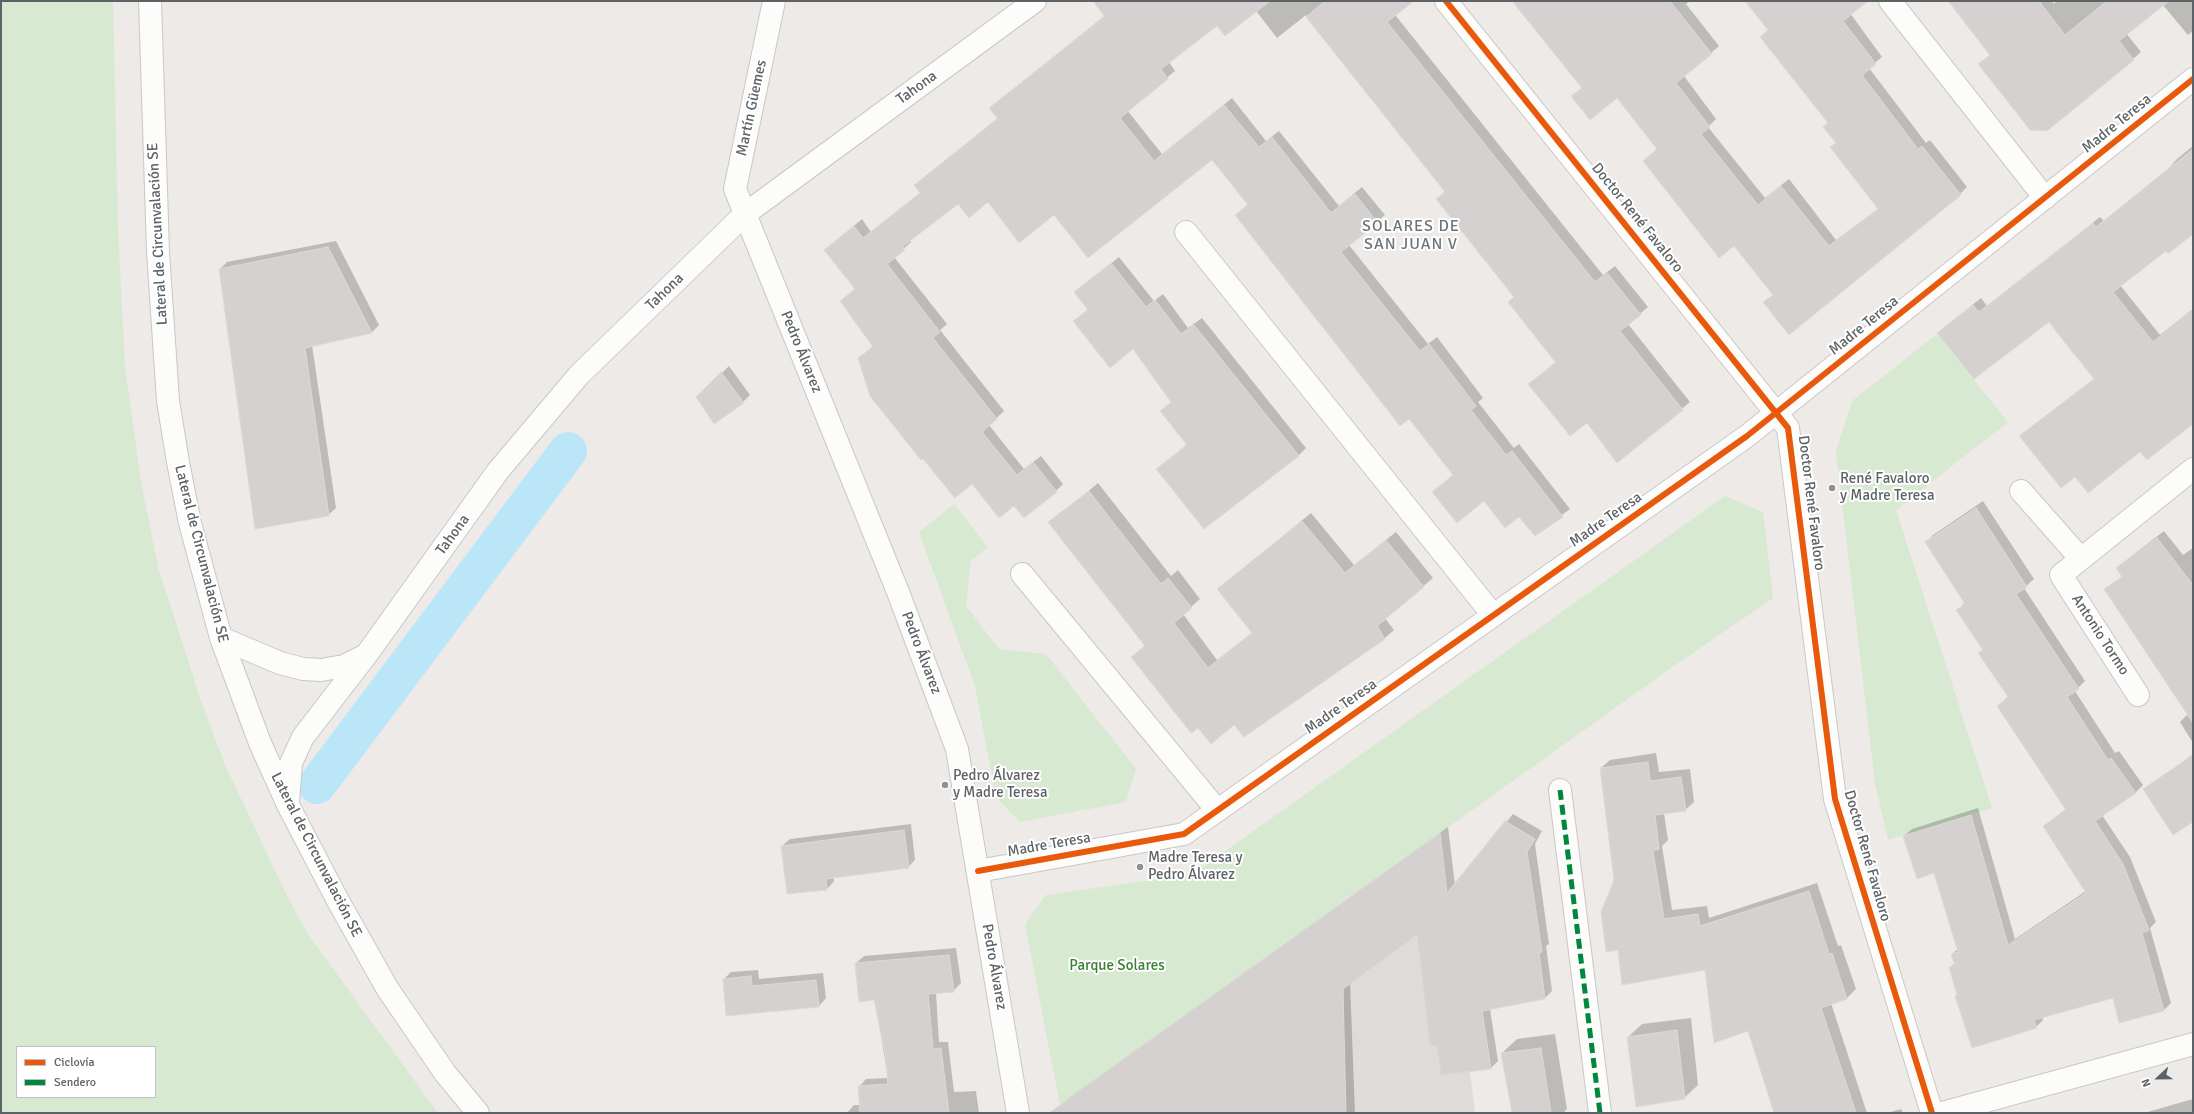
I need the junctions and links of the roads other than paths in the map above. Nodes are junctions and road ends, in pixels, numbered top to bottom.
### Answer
1 (150, 1) edge
2 (774, 1) edge
3 (1035, 1) edge
4 (1446, 1) edge
5 (1890, 1) edge
6 (2193, 79) edge
7 (2045, 198) junction
8 (745, 214) junction
9 (1186, 232) dead end
10 (1776, 412) junction
11 (2193, 469) edge
12 (2021, 491) dead end
13 (2081, 559) junction
14 (1022, 574) dead end
15 (1493, 615) junction
16 (221, 638) junction
17 (367, 654) junction
18 (2138, 695) dead end
19 (1560, 790) dead end
20 (288, 805) junction
21 (1217, 810) junction
22 (978, 871) junction
23 (2193, 1044) edge
24 (478, 1113) edge
25 (1018, 1113) edge
26 (1600, 1113) edge
27 (1932, 1113) edge
28 (1942, 1113) edge

1 - 16 street, Lateral de Circunvalación SE
2 - 8 street, Martín Güemes
3 - 8 street, Tahona
4 - 10 street, Doctor René Favaloro
5 - 7 street
6 - 7 street, Madre Teresa
7 - 10 street, Madre Teresa
8 - 17 street, Tahona
8 - 22 street, Pedro Álvarez
9 - 15 street
10 - 15 street, Madre Teresa
10 - 27 street, Doctor René Favaloro
11 - 13 street
12 - 13 street
13 - 18 street, Antonio Tormo
14 - 21 street
15 - 21 street, Madre Teresa
16 - 17 street, Tahona
16 - 20 street, Lateral de Circunvalación SE
17 - 20 street, Tahona
19 - 26 street
20 - 24 street, Lateral de Circunvalación SE
21 - 22 street, Madre Teresa
22 - 25 street, Pedro Álvarez
23 - 28 street

